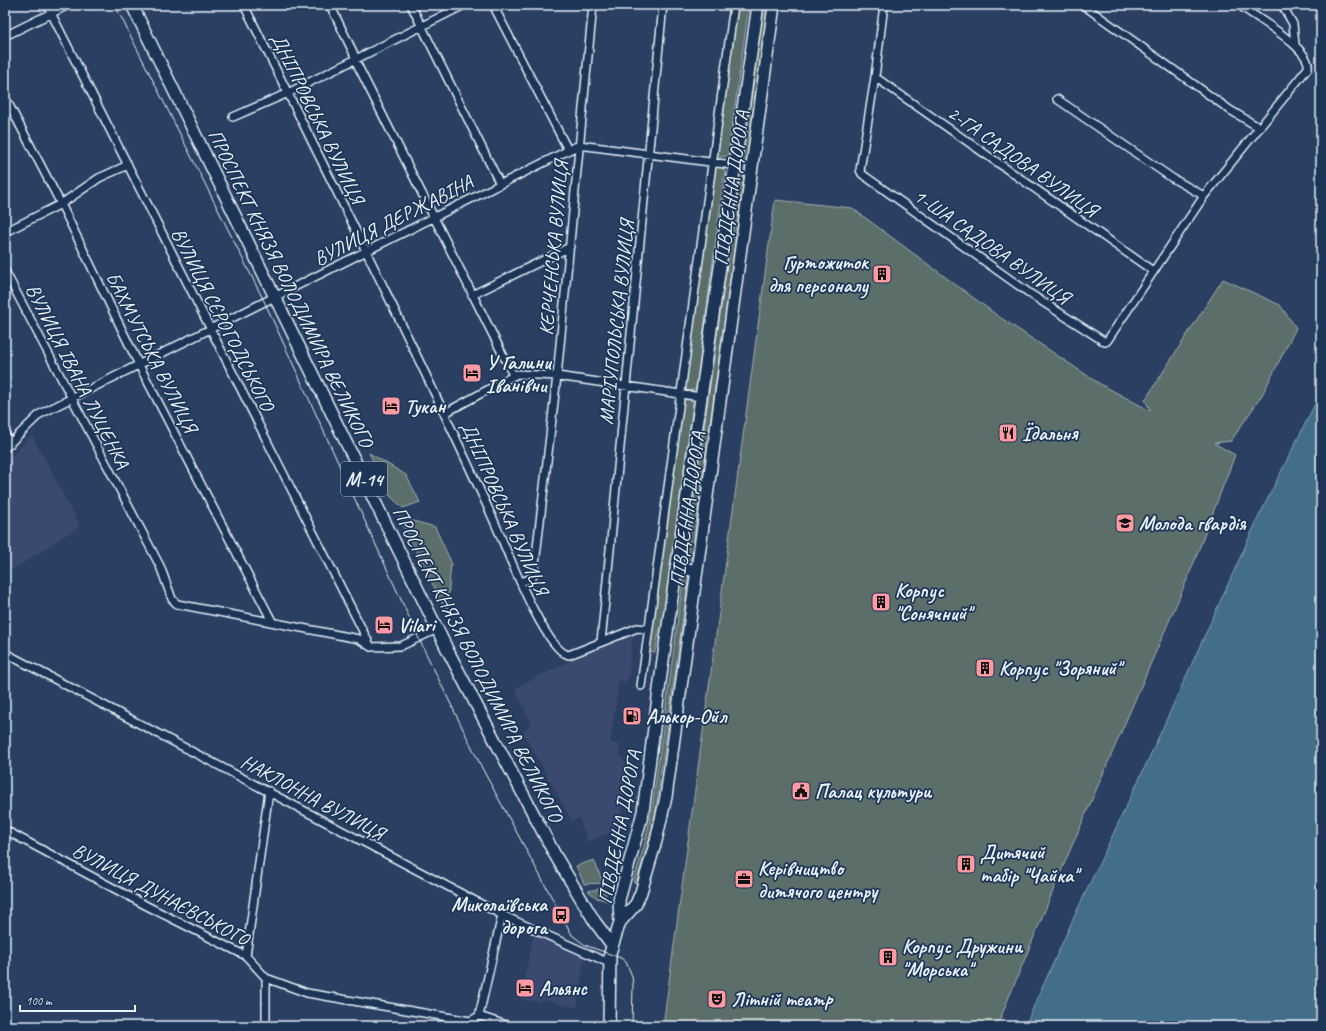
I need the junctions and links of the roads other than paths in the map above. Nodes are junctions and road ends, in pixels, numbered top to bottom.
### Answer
1 (47, 5) edge
2 (68, 5) edge
3 (132, 5) edge
4 (244, 5) edge
5 (330, 5) edge
6 (411, 5) edge
7 (464, 5) edge
8 (494, 5) edge
9 (593, 5) edge
10 (663, 5) edge
11 (734, 5) edge
12 (758, 5) edge
13 (774, 5) edge
14 (884, 5) edge
15 (1083, 5) edge
16 (1239, 5) edge
17 (1282, 5) edge
18 (52, 14) junction
19 (422, 26) junction
20 (5, 36) edge
21 (1295, 45) junction
22 (356, 58) junction
23 (875, 77) junction
24 (288, 93) junction
25 (5, 97) edge
26 (1057, 99) dead end
27 (233, 117) dead end
28 (1260, 128) junction
29 (579, 146) junction
30 (568, 150) junction
31 (649, 153) junction
32 (714, 162) junction
33 (128, 165) junction
34 (733, 165) junction
35 (500, 184) junction
36 (1204, 196) junction
37 (60, 204) junction
38 (434, 217) junction
39 (5, 232) edge
40 (570, 247) junction
41 (366, 252) junction
42 (5, 270) edge
43 (1153, 271) junction
44 (472, 295) junction
45 (276, 298) junction
46 (211, 330) junction
47 (139, 365) junction
48 (513, 375) junction
49 (557, 376) junction
50 (626, 386) junction
51 (679, 394) junction
52 (701, 397) junction
53 (72, 399) junction
54 (445, 414) junction
55 (5, 434) edge
56 (7, 446) edge
57 (676, 567) junction
58 (697, 571) junction
59 (521, 582) junction
60 (272, 621) junction
61 (437, 629) junction
62 (648, 629) junction
63 (601, 642) junction
64 (371, 647) junction
65 (5, 653) edge
66 (641, 686) dead end
67 (269, 792) junction
68 (5, 830) edge
69 (502, 915) junction
70 (620, 922) junction
71 (612, 945) junction
72 (246, 956) junction
73 (609, 963) junction
74 (266, 978) junction
75 (479, 1016) junction
76 (469, 1023) edge
77 (266, 1026) edge
78 (508, 1026) edge
79 (609, 1026) edge

1 - 18 street, ВУЛИЦЯ СЄРОГОДСЬКОГО
2 - 18 street
3 - 45 main road, ПРОСПЕКТ КНЯЗЯ ВОЛОДИМИРА ВЕЛИКОГО / М-14
4 - 24 street, ДНІПРОВСЬКА ВУЛИЦЯ
5 - 22 street
6 - 19 street
7 - 19 street
8 - 30 street
9 - 29 street, КЕРЧЕНСЬКА ВУЛИЦЯ
10 - 31 street, МАРІУПОЛЬСЬКА ВУЛИЦЯ
11 - 32 street
12 - 34 main road, ПІВДЕННА ДОРОГА
13 - 58 main road, ПІВДЕННА ДОРОГА
14 - 23 street
15 - 28 street
16 - 21 street
17 - 21 street
18 - 20 street
18 - 33 street, ВУЛИЦЯ СЄРОГОДСЬКОГО
19 - 22 street
19 - 35 street
21 - 28 street
22 - 24 street
22 - 38 street
23 - 43 street, 2-ГА САДОВА ВУЛИЦЯ
23 - 43 street, 1-ША САДОВА ВУЛИЦЯ
24 - 27 street
24 - 41 street, ДНІПРОВСЬКА ВУЛИЦЯ
25 - 37 street, БАХМУТСЬКА ВУЛИЦЯ
26 - 36 street
28 - 36 street
29 - 30 street, ВУЛИЦЯ ДЕРЖАВІНА
29 - 31 street, ВУЛИЦЯ ДЕРЖАВІНА
29 - 40 street, КЕРЧЕНСЬКА ВУЛИЦЯ
30 - 35 street, ВУЛИЦЯ ДЕРЖАВІНА
31 - 32 street, ВУЛИЦЯ ДЕРЖАВІНА
31 - 50 street, МАРІУПОЛЬСЬКА ВУЛИЦЯ
32 - 34 street, ВУЛИЦЯ ДЕРЖАВІНА
32 - 51 street
33 - 37 street
33 - 46 street, ВУЛИЦЯ СЄРОГОДСЬКОГО
34 - 52 main road, ПІВДЕННА ДОРОГА
35 - 38 street, ВУЛИЦЯ ДЕРЖАВІНА
36 - 43 street
37 - 39 street
37 - 47 street, БАХМУТСЬКА ВУЛИЦЯ
38 - 41 street, ВУЛИЦЯ ДЕРЖАВІНА
38 - 44 street
40 - 44 street
40 - 49 street, КЕРЧЕНСЬКА ВУЛИЦЯ
41 - 45 street, ВУЛИЦЯ ДЕРЖАВІНА
41 - 54 street, ДНІПРОВСЬКА ВУЛИЦЯ
42 - 53 street, ВУЛИЦЯ ІВАНА ЛУЦЕНКА
44 - 48 street
45 - 46 street, ВУЛИЦЯ ДЕРЖАВІНА
45 - 61 main road, ПРОСПЕКТ КНЯЗЯ ВОЛОДИМИРА ВЕЛИКОГО / М-14
46 - 47 street, ВУЛИЦЯ ДЕРЖАВІНА
46 - 64 street, ВУЛИЦЯ СЄРОГОДСЬКОГО
47 - 53 street, ВУЛИЦЯ ДЕРЖАВІНА
47 - 60 street, БАХМУТСЬКА ВУЛИЦЯ
48 - 49 street
48 - 54 street
49 - 50 street
49 - 59 street, КЕРЧЕНСЬКА ВУЛИЦЯ
50 - 51 street
50 - 63 street, МАРІУПОЛЬСЬКА ВУЛИЦЯ
51 - 52 street
51 - 62 street
52 - 57 main road, ПІВДЕННА ДОРОГА
53 - 56 street, ВУЛИЦЯ ДЕРЖАВІНА
53 - 60 street, ВУЛИЦЯ ІВАНА ЛУЦЕНКА
54 - 59 street, ДНІПРОВСЬКА ВУЛИЦЯ
55 - 56 street
57 - 58 main road
57 - 70 main road, ПІВДЕННА ДОРОГА
58 - 70 main road, ПІВДЕННА ДОРОГА
59 - 63 street, ДНІПРОВСЬКА ВУЛИЦЯ
60 - 64 street, ВУЛИЦЯ ІВАНА ЛУЦЕНКА
61 - 64 street
61 - 71 main road, ПРОСПЕКТ КНЯЗЯ ВОЛОДИМИРА ВЕЛИКОГО / М-14
62 - 63 street
62 - 66 street
65 - 67 street, НАКЛОННА ВУЛИЦЯ
67 - 69 street, НАКЛОННА ВУЛИЦЯ
67 - 72 street
68 - 72 street, ВУЛИЦЯ ДУНАЄВСЬКОГО
69 - 73 street, НАКЛОННА ВУЛИЦЯ
69 - 75 street
70 - 71 main road
71 - 73 main road
72 - 74 street, ВУЛИЦЯ ДУНАЄВСЬКОГО
73 - 79 main road
74 - 76 street, ВУЛИЦЯ ДУНАЄВСЬКОГО
74 - 77 street
75 - 76 street, ВУЛИЦЯ ДУНАЄВСЬКОГО
75 - 78 street

